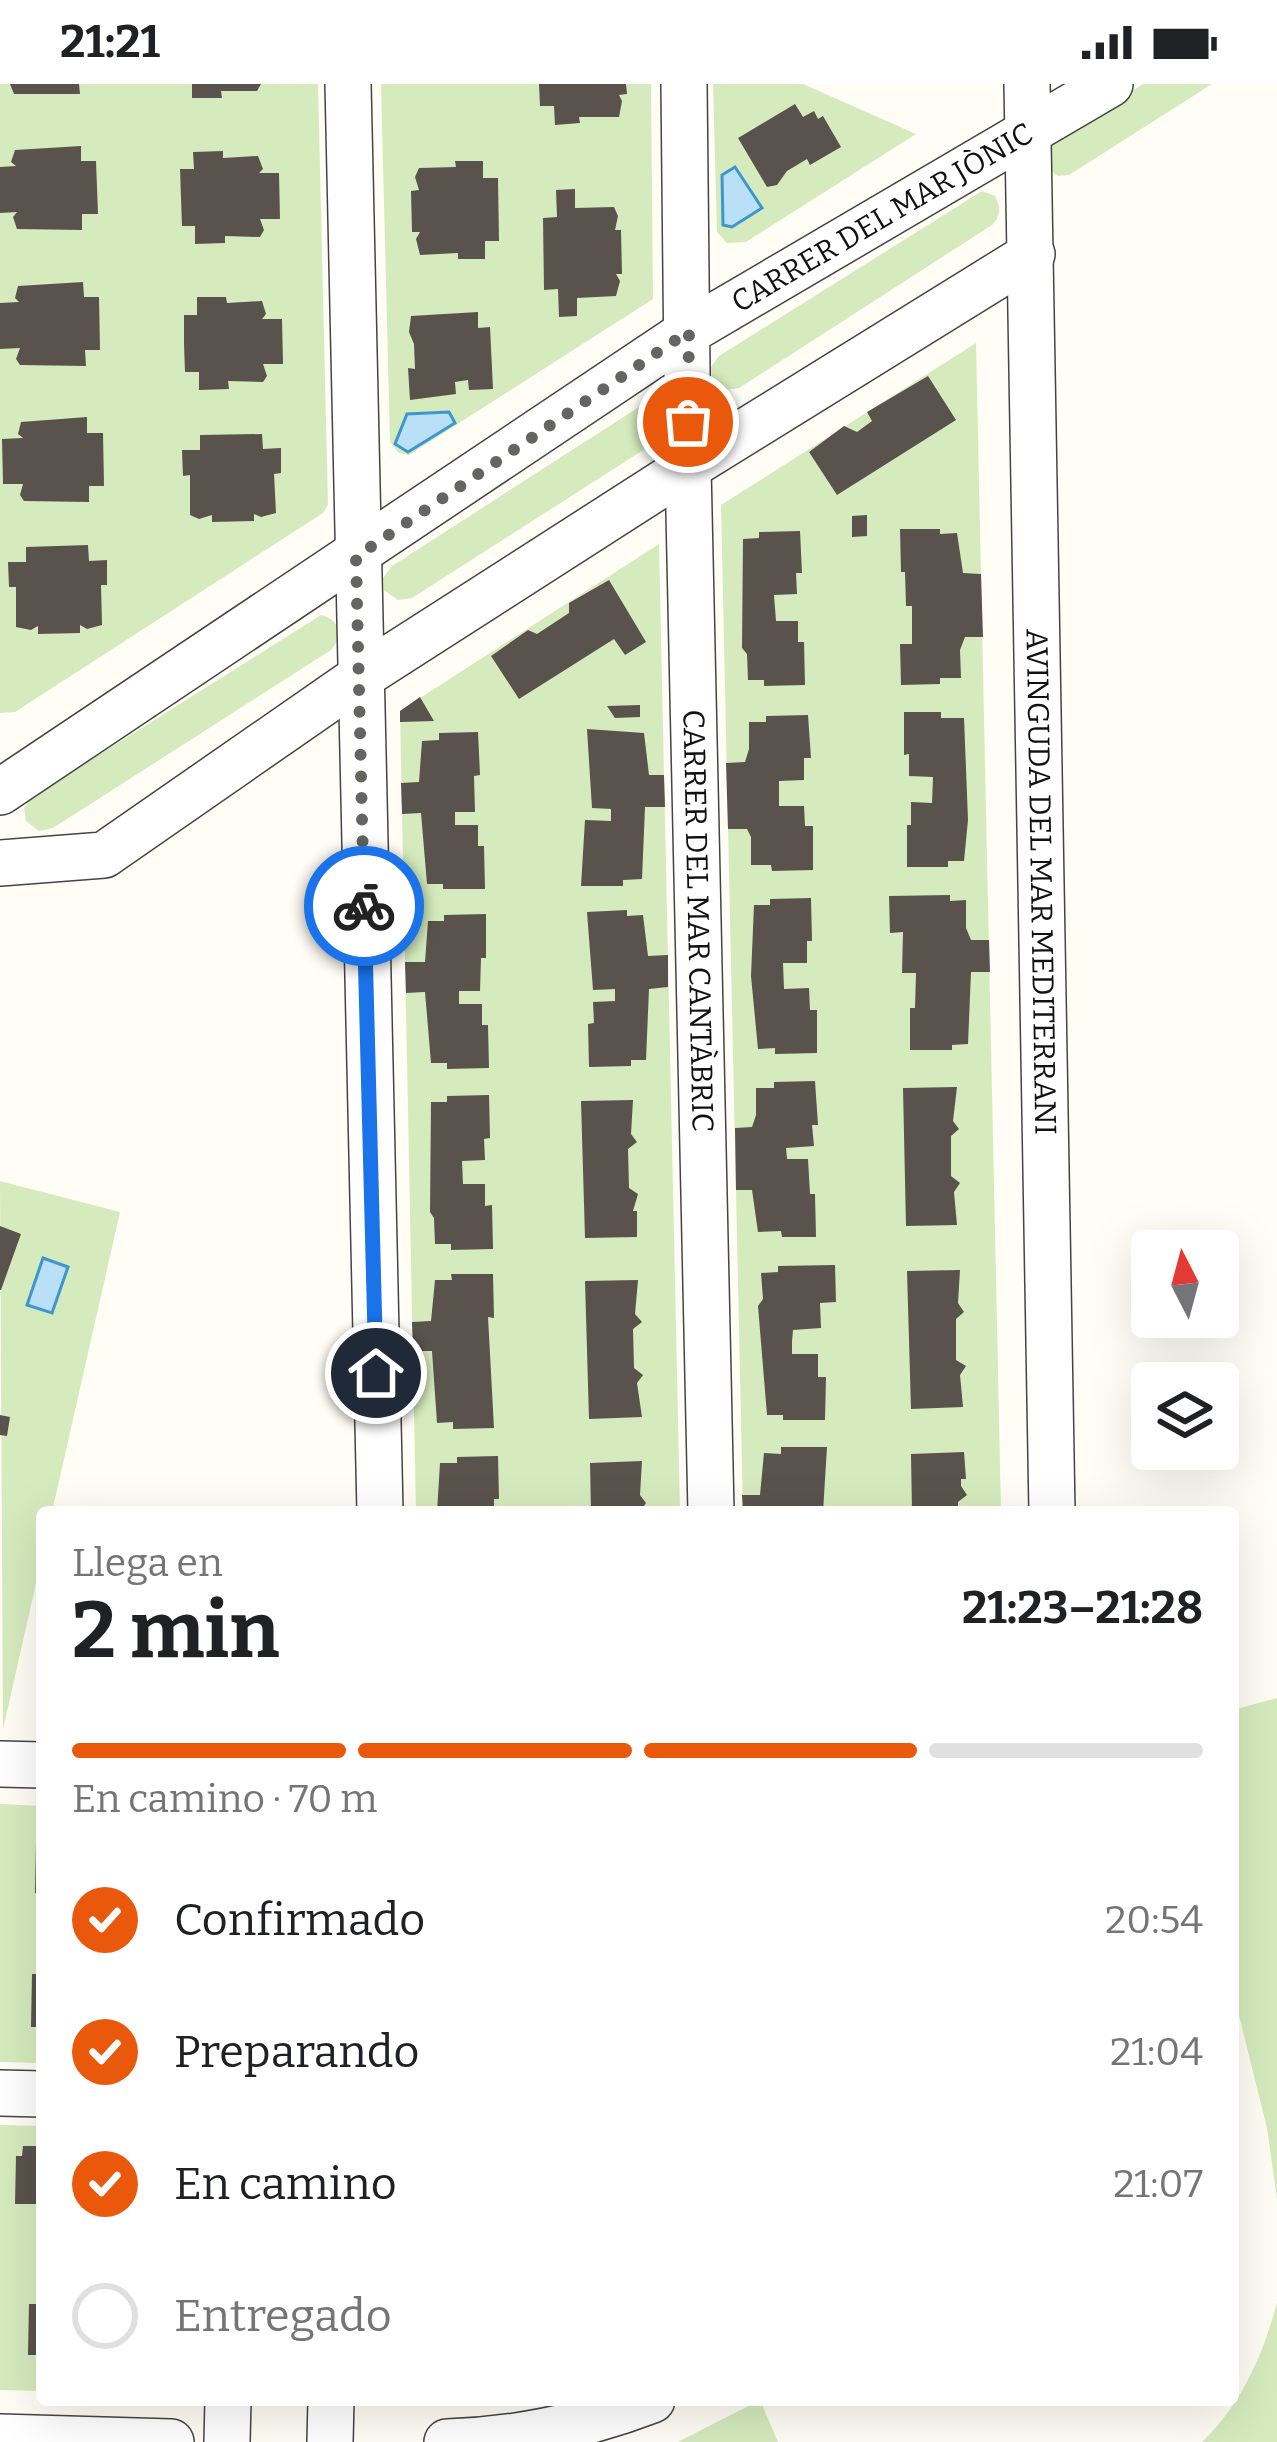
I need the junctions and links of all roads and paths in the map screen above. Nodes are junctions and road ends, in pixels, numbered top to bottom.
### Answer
1 (348, 84) edge
2 (684, 84) edge
3 (1028, 84) edge
4 (1109, 84) edge
5 (1030, 134) junction
6 (1031, 254) junction
7 (689, 331) junction
8 (688, 467) junction
9 (356, 557) junction
10 (359, 678) junction
11 (0, 792) edge
12 (0, 863) edge
13 (380, 1506) edge
14 (711, 1506) edge
15 (1052, 1506) edge
16 (0, 1764) edge
17 (36, 1766) edge
18 (0, 2093) edge
19 (36, 2094) edge
20 (228, 2406) edge
21 (331, 2406) edge
22 (636, 2406) edge
23 (0, 2437) edge
24 (171, 2442) edge
25 (227, 2442) edge
26 (330, 2442) edge
27 (447, 2442) edge

1 - 9 street
2 - 7 street, CARRER DEL MAR CANTÀBRIC
3 - 5 street, AVINGUDA DEL MAR MEDITERRANI
4 - 5 street, CARRER DEL MAR JÒNIC
5 - 6 street, AVINGUDA DEL MAR MEDITERRANI
5 - 7 street, CARRER DEL MAR JÒNIC
6 - 8 street
6 - 15 street, AVINGUDA DEL MAR MEDITERRANI
7 - 8 street, CARRER DEL MAR CANTÀBRIC
7 - 9 street, CARRER DEL MAR JÒNIC
8 - 10 street
8 - 14 street, CARRER DEL MAR CANTÀBRIC
9 - 10 street
9 - 11 street, CARRER DEL MAR JÒNIC
10 - 12 street
10 - 13 street
16 - 17 street
18 - 19 street
20 - 25 street
21 - 26 street
22 - 27 street
23 - 24 street

